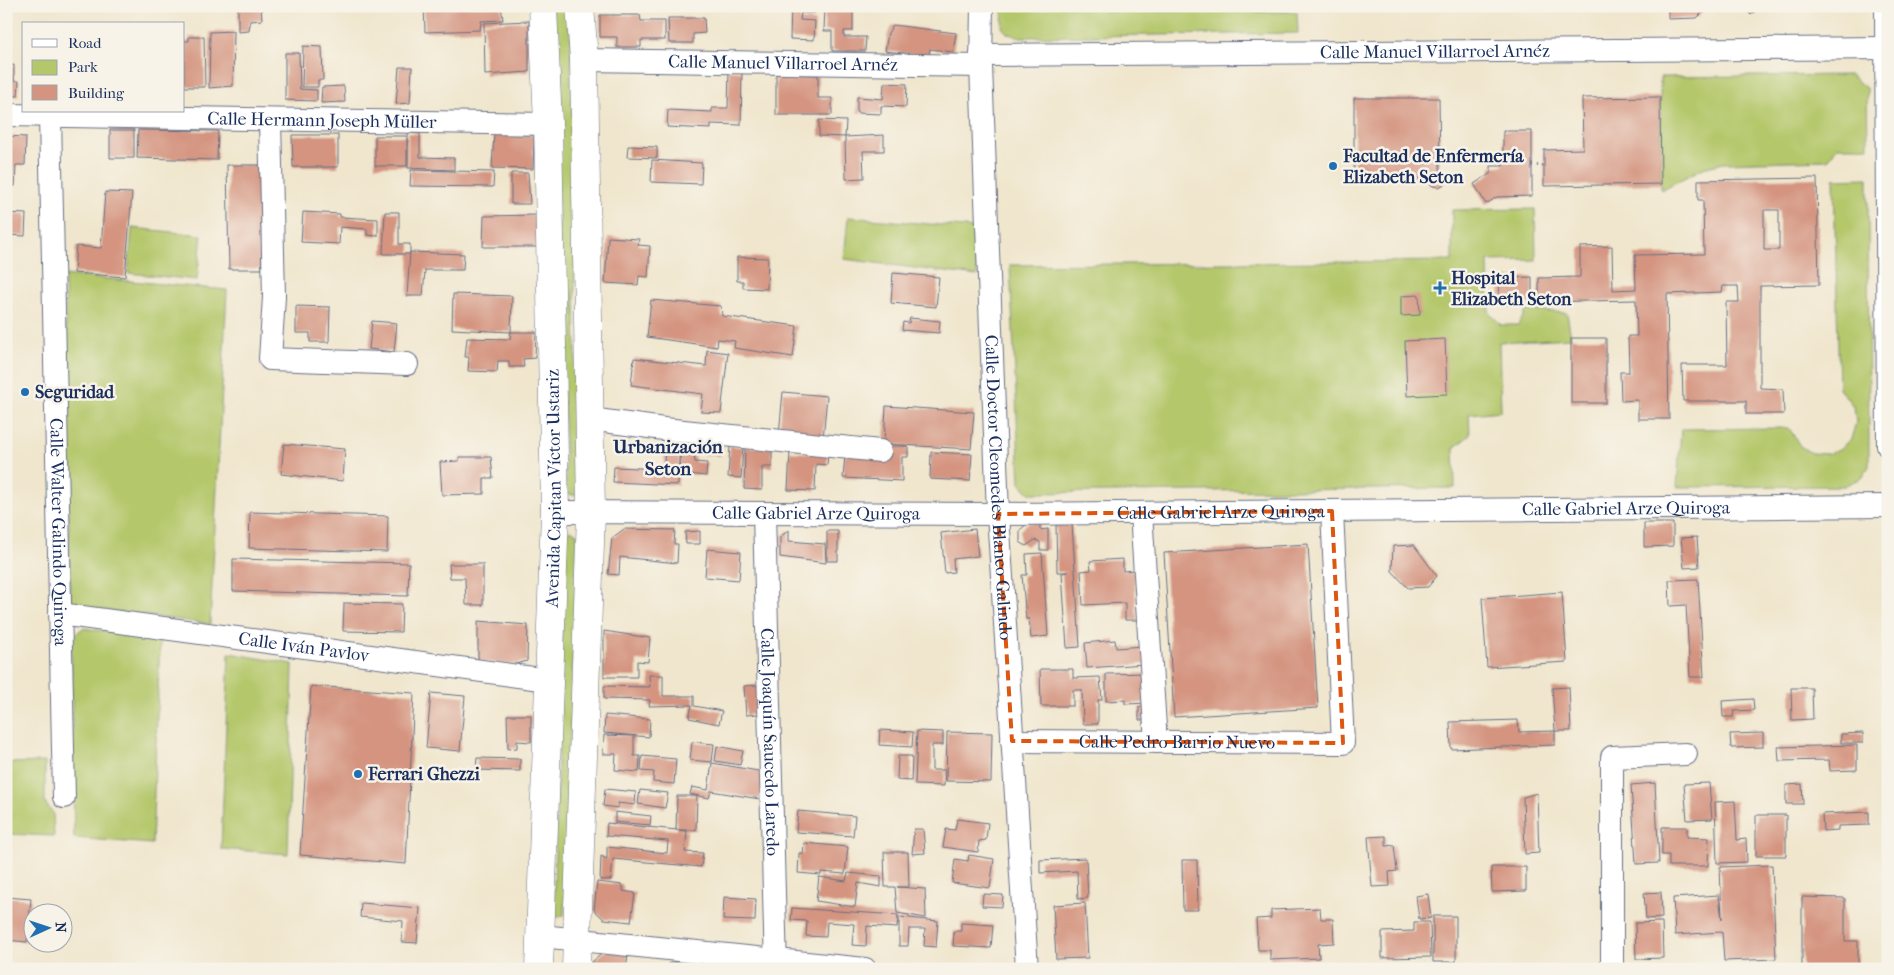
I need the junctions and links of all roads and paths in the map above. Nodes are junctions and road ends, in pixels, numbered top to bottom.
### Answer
1 (543, 6) edge
2 (580, 6) edge
3 (982, 6) edge
4 (1886, 6) edge
5 (1887, 48) edge
6 (584, 60) junction
7 (981, 61) junction
8 (6, 115) edge
9 (50, 116) junction
10 (270, 120) junction
11 (548, 124) junction
12 (1532, 165) dead end
13 (1544, 166) dead end
14 (407, 364) dead end
15 (590, 419) junction
16 (1888, 446) edge
17 (880, 451) dead end
18 (1888, 506) edge
19 (1332, 511) junction
20 (554, 512) junction
21 (591, 513) junction
22 (1141, 513) junction
23 (764, 514) junction
24 (998, 514) junction
25 (60, 614) junction
26 (548, 680) junction
27 (1012, 741) junction
28 (1156, 742) junction
29 (1686, 754) dead end
30 (64, 797) dead end
31 (541, 936) junction
32 (578, 940) junction
33 (776, 964) edge
34 (539, 969) edge
35 (576, 969) edge
36 (865, 969) edge
37 (1027, 969) edge
38 (1612, 969) edge

1 - 11 main road, Avenida Capitan Víctor Ustariz
2 - 6 main road, Avenida Capitan Víctor Ustariz
3 - 7 street, Calle Doctor Cleomedes Blanco Galindo
4 - 5 street
5 - 7 street, Calle Manuel Villarroel Arnéz
5 - 16 street
6 - 7 street, Calle Manuel Villarroel Arnéz
6 - 15 main road, Avenida Capitan Víctor Ustariz
7 - 24 street, Calle Doctor Cleomedes Blanco Galindo
8 - 9 street, Calle Hermann Joseph Müller
9 - 10 street, Calle Hermann Joseph Müller
9 - 25 street, Calle Walter Galindo Quiroga
10 - 11 street, Calle Hermann Joseph Müller
10 - 14 street
11 - 20 main road, Avenida Capitan Víctor Ustariz
12 - 13 path
15 - 17 street
15 - 21 main road, Avenida Capitan Víctor Ustariz
18 - 19 street, Calle Gabriel Arze Quiroga
19 - 22 street, Calle Gabriel Arze Quiroga
19 - 28 street, Calle Pedro Barrio Nuevo
20 - 21 street, Calle Gabriel Arze Quiroga
20 - 26 main road, Avenida Capitan Víctor Ustariz
21 - 23 street, Calle Gabriel Arze Quiroga
21 - 32 main road, Avenida Capitan Víctor Ustariz
22 - 24 street, Calle Gabriel Arze Quiroga
22 - 28 street
23 - 24 street, Calle Gabriel Arze Quiroga
23 - 33 street, Calle Joaquín Saucedo Laredo
24 - 27 street, Calle Doctor Cleomedes Blanco Galindo
25 - 26 street, Calle Iván Pavlov
25 - 30 street, Calle Walter Galindo Quiroga
26 - 31 main road, Avenida Capitan Víctor Ustariz
27 - 28 street, Calle Pedro Barrio Nuevo
27 - 37 street, Calle Doctor Cleomedes Blanco Galindo
29 - 38 street
31 - 32 street
31 - 34 main road, Avenida Capitan Víctor Ustariz
32 - 33 street
32 - 35 main road, Avenida Capitan Víctor Ustariz
33 - 36 street

